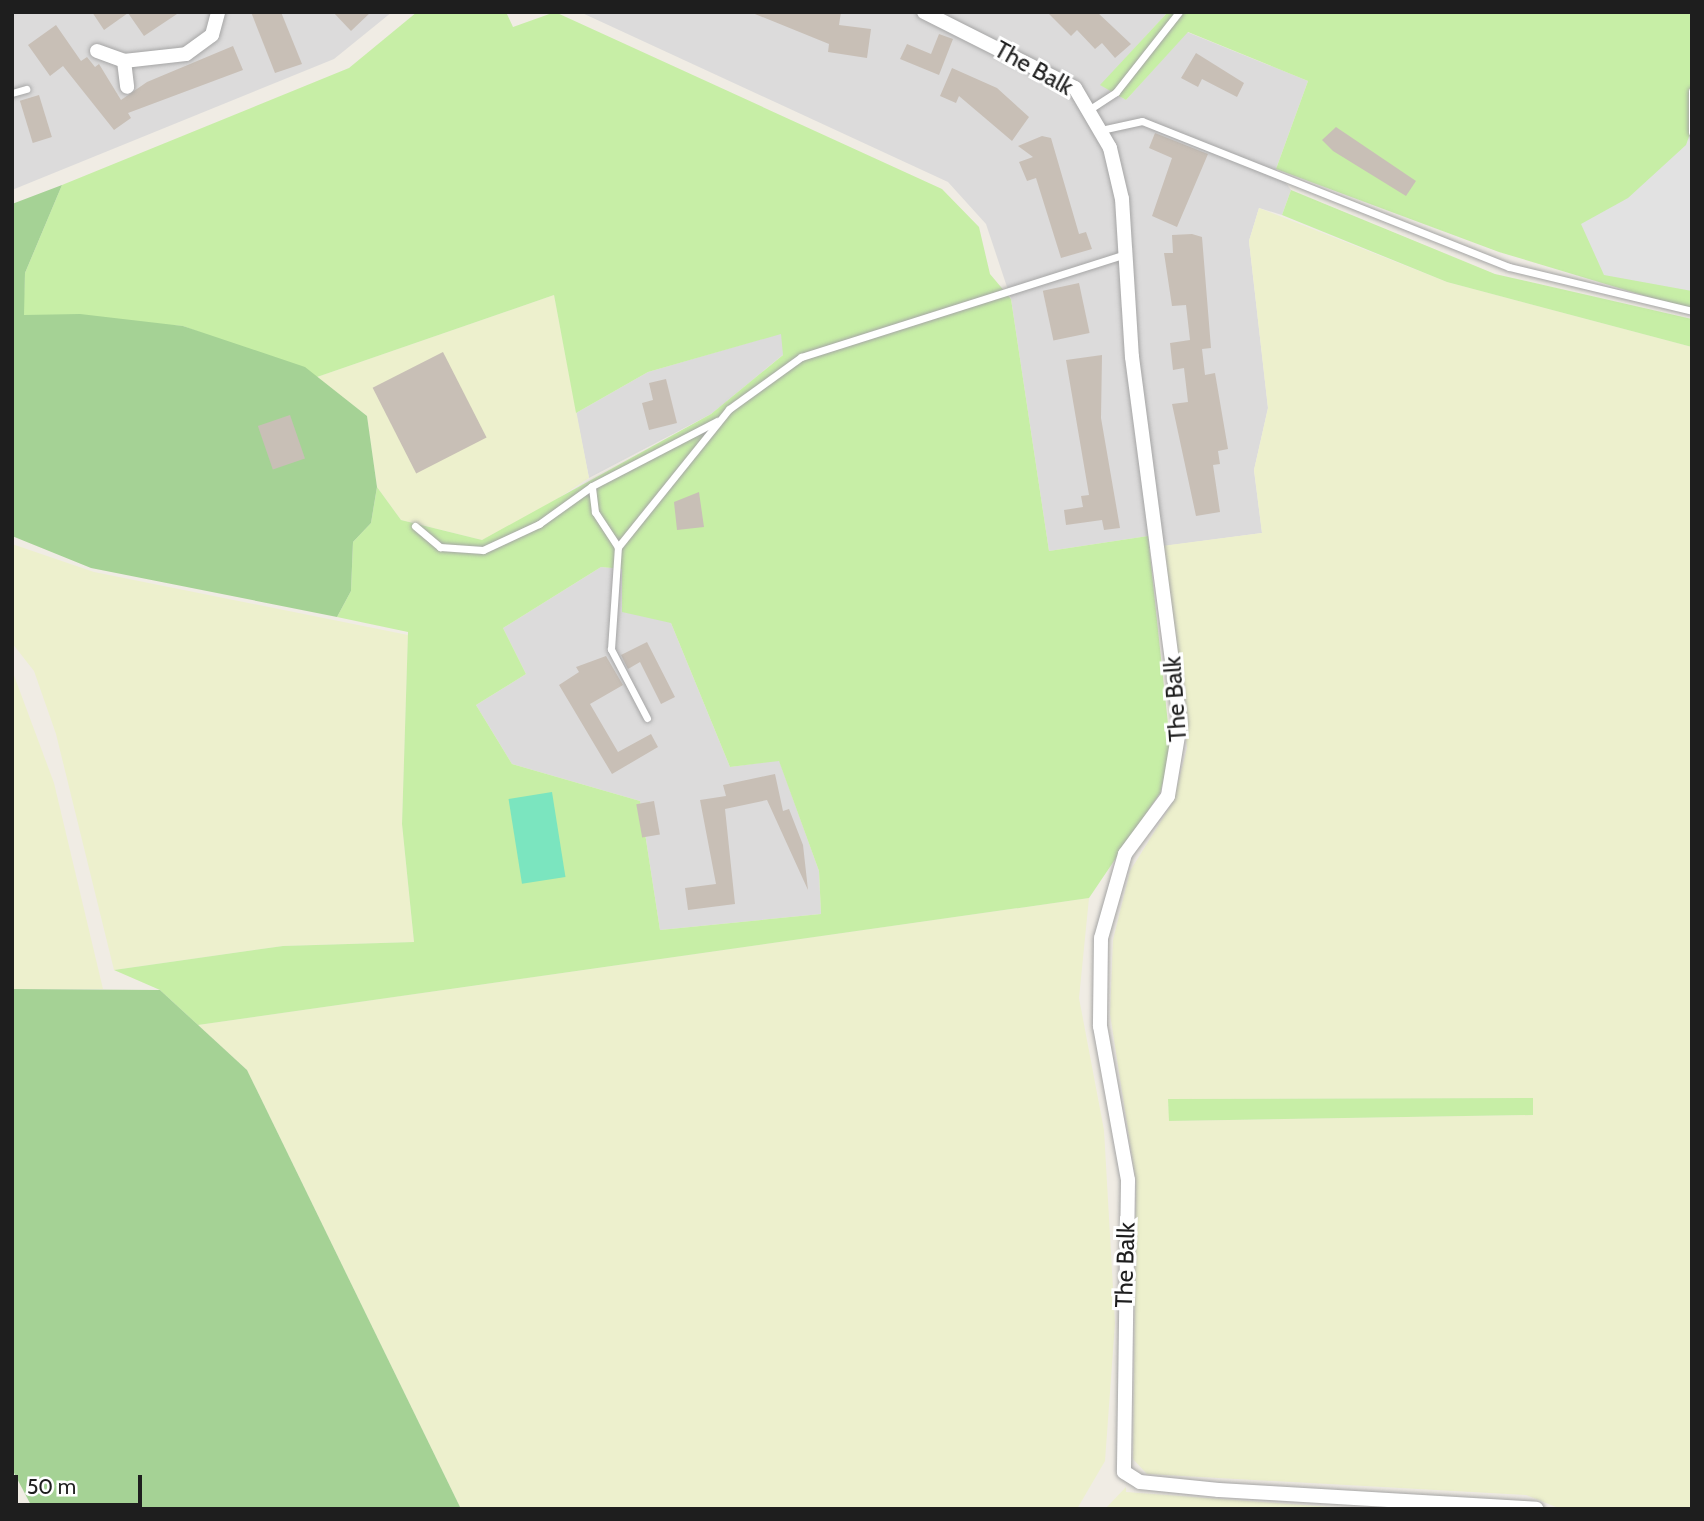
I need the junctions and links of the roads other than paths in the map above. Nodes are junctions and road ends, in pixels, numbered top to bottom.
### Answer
1 (218, 12) edge
2 (924, 12) edge
3 (1180, 12) edge
4 (97, 51) dead end
5 (124, 61) junction
6 (127, 87) dead end
7 (26, 89) dead end
8 (1692, 91) edge
9 (12, 93) edge
10 (1090, 109) junction
11 (1101, 130) junction
12 (1692, 132) edge
13 (1129, 253) junction
14 (1692, 311) edge
15 (720, 420) junction
16 (592, 486) junction
17 (415, 526) dead end
18 (618, 547) junction
19 (647, 718) dead end
20 (1536, 1509) edge

1 - 5 street
2 - 10 street, The Balk
3 - 10 lane
4 - 5 street
5 - 6 street
7 - 9 lane
8 - 12 lane
10 - 11 street, The Balk
11 - 13 street, The Balk
11 - 14 lane
13 - 15 lane
13 - 20 street, The Balk
15 - 16 lane
15 - 18 lane
16 - 17 lane
16 - 18 lane
18 - 19 lane

